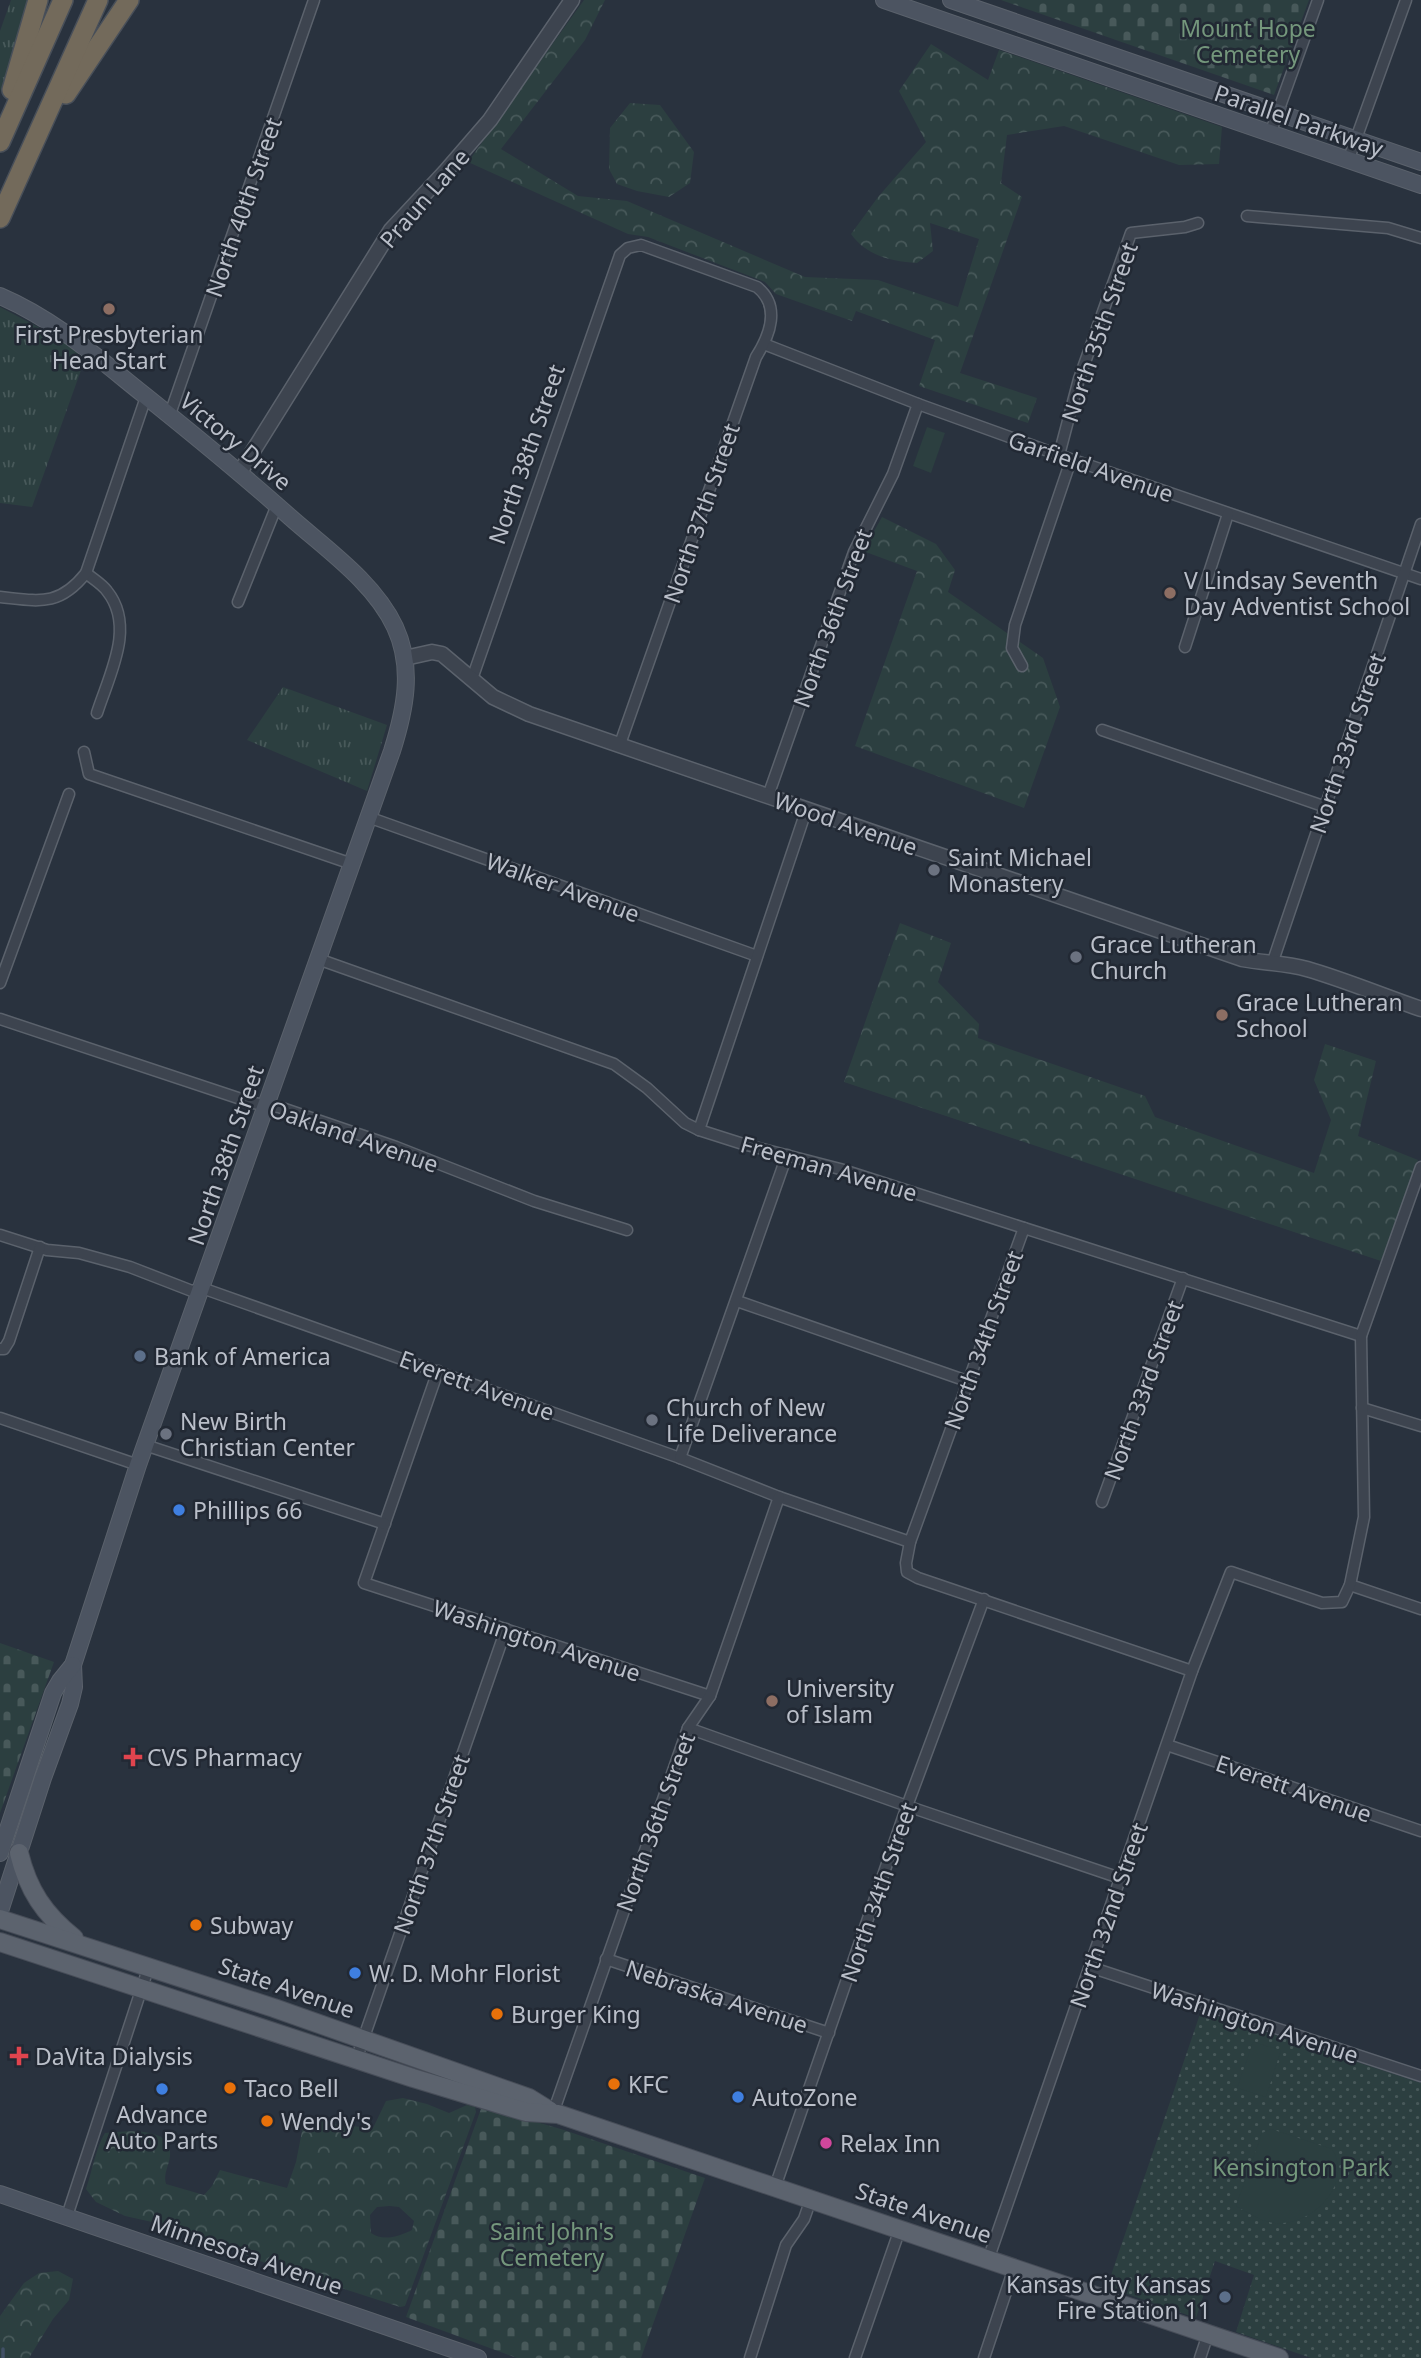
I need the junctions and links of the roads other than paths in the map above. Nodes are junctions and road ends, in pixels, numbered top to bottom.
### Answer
1 (38, 0) edge
2 (63, 0) edge
3 (98, 0) edge
4 (129, 0) edge
5 (314, 0) edge
6 (572, 0) edge
7 (884, 0) edge
8 (951, 0) edge
9 (1318, 0) edge
10 (1406, 0) edge
11 (1278, 113) junction
12 (0, 133) edge
13 (1270, 134) junction
14 (36, 138) junction
15 (1356, 139) junction
16 (0, 142) edge
17 (1348, 161) junction
18 (1421, 162) edge
19 (1421, 185) edge
20 (1247, 216) dead end
21 (0, 218) edge
22 (1198, 223) dead end
23 (1421, 238) edge
24 (628, 248) joint
25 (0, 296) edge
26 (764, 344) junction
27 (146, 397) junction
28 (918, 404) junction
29 (170, 414) junction
30 (1059, 455) junction
31 (1071, 460) junction
32 (240, 472) junction
33 (277, 505) junction
34 (1228, 514) junction
35 (1421, 524) edge
36 (86, 573) junction
37 (1404, 573) junction
38 (1421, 579) edge
39 (0, 597) edge
40 (238, 601) dead end
41 (1185, 647) dead end
42 (405, 657) junction
43 (1022, 666) dead end
44 (472, 678) junction
45 (97, 713) dead end
46 (1102, 730) dead end
47 (620, 744) junction
48 (84, 752) dead end
49 (69, 794) dead end
50 (768, 796) junction
51 (1326, 807) junction
52 (806, 811) junction
53 (368, 817) junction
54 (352, 864) junction
55 (757, 956) junction
56 (318, 959) junction
57 (1273, 961) junction
58 (0, 984) edge
59 (1421, 1008) edge
60 (0, 1019) edge
61 (266, 1104) junction
62 (699, 1130) junction
63 (787, 1155) junction
64 (1421, 1167) edge
65 (1024, 1228) junction
66 (627, 1230) dead end
67 (0, 1234) edge
68 (40, 1247) junction
69 (1183, 1278) junction
70 (202, 1288) junction
71 (737, 1301) junction
72 (1361, 1336) junction
73 (0, 1349) edge
74 (438, 1371) junction
75 (967, 1381) junction
76 (1362, 1408) junction
77 (1, 1421) edge
78 (1421, 1426) edge
79 (145, 1445) junction
80 (680, 1458) junction
81 (138, 1465) junction
82 (779, 1497) junction
83 (1102, 1502) dead end
84 (385, 1524) junction
85 (910, 1542) junction
86 (1350, 1585) junction
87 (984, 1599) junction
88 (1421, 1609) edge
89 (506, 1629) junction
90 (73, 1665) junction
91 (1192, 1671) junction
92 (710, 1696) junction
93 (688, 1728) junction
94 (1167, 1745) junction
95 (908, 1806) junction
96 (1421, 1832) edge
97 (0, 1853) edge
98 (19, 1853) junction
99 (1120, 1878) junction
100 (0, 1911) edge
101 (0, 1919) edge
102 (0, 1941) edge
103 (82, 1945) junction
104 (606, 1959) junction
105 (149, 1966) junction
106 (1090, 1967) junction
107 (142, 1987) junction
108 (829, 2033) junction
109 (363, 2039) junction
110 (356, 2060) junction
111 (1421, 2076) edge
112 (553, 2113) junction
113 (775, 2187) junction
114 (0, 2194) edge
115 (811, 2199) junction
116 (67, 2216) junction
117 (900, 2229) junction
118 (988, 2260) junction
119 (1014, 2268) junction
120 (1208, 2334) junction
121 (478, 2358) edge
122 (750, 2358) edge
123 (855, 2358) edge
124 (984, 2358) edge
125 (1200, 2358) edge
126 (1279, 2358) edge

1 - 12 highway
2 - 16 highway
3 - 14 highway
4 - 14 highway
5 - 29 street, North 40th Street
6 - 32 street, Praun Lane
7 - 13 main road, Parallel Parkway
8 - 11 main road, Parallel Parkway
9 - 11 street
10 - 15 street
11 - 13 street
11 - 15 main road, Parallel Parkway
13 - 17 main road, Parallel Parkway
14 - 21 highway
15 - 17 street
15 - 18 main road, Parallel Parkway
17 - 19 main road, Parallel Parkway
20 - 23 street
22 - 30 street, North 35th Street
24 - 26 street, North 37th Street
24 - 44 street, North 38th Street
25 - 27 main road, Victory Drive
26 - 28 street, Garfield Avenue
26 - 47 street, North 37th Street
27 - 29 main road, Victory Drive
27 - 36 street
28 - 30 street, Garfield Avenue
28 - 50 street, North 36th Street
29 - 32 main road, Victory Drive
30 - 31 street, Garfield Avenue
31 - 34 street, Garfield Avenue
31 - 43 street
32 - 33 main road, Victory Drive
33 - 40 street
33 - 42 main road, Victory Drive
34 - 37 street, Garfield Avenue
34 - 41 street
35 - 37 street, North 33rd Street
36 - 39 street
36 - 45 street
37 - 38 street, Garfield Avenue
37 - 51 street, North 33rd Street
42 - 44 street, Wood Avenue
42 - 53 main road, North 38th Street
44 - 47 street, Wood Avenue
46 - 51 street
47 - 50 street, Wood Avenue
48 - 54 street
49 - 58 street
50 - 52 street, Wood Avenue
51 - 57 street, North 33rd Street
52 - 55 street
52 - 57 street, Wood Avenue
53 - 54 main road, North 38th Street
53 - 55 street, Walker Avenue
54 - 56 main road, North 38th Street
55 - 62 street
56 - 61 main road, North 38th Street
56 - 62 street, Freeman Avenue
57 - 59 street, Wood Avenue
60 - 61 street, Oakland Avenue
61 - 66 street, Oakland Avenue
61 - 70 main road, North 38th Street
62 - 63 street, Freeman Avenue
63 - 65 street, Freeman Avenue
63 - 71 street
64 - 72 street
65 - 69 street, Freeman Avenue
65 - 75 street, North 34th Street
67 - 68 street, Everett Avenue
68 - 70 street, Everett Avenue
68 - 73 street
69 - 72 street, Freeman Avenue
69 - 83 street, North 33rd Street
70 - 74 street, Everett Avenue
70 - 79 main road, North 38th Street
71 - 75 street
71 - 80 street
72 - 76 street
74 - 80 street, Everett Avenue
74 - 84 street
75 - 85 street, North 34th Street
76 - 78 street
76 - 86 street
77 - 81 street
79 - 81 main road, North 38th Street
79 - 84 street
80 - 82 street, Everett Avenue
81 - 90 main road, North 38th Street
82 - 85 street, Everett Avenue
82 - 92 street, North 36th Street
84 - 89 street, Washington Avenue
85 - 87 street, North 34th Street
86 - 88 street
86 - 91 street, North 32nd Street
87 - 91 street
87 - 95 street, North 34th Street
89 - 92 street, Washington Avenue
89 - 109 street, North 37th Street
90 - 97 main road, North 38th Street
90 - 98 main road, North 38th Street
91 - 94 street, North 32nd Street
92 - 93 street, North 36th Street
93 - 95 street
93 - 104 street, North 36th Street
94 - 96 street, Everett Avenue
94 - 99 street, North 32nd Street
95 - 99 street
95 - 108 street, North 34th Street
98 - 100 main road, North 38th Street
98 - 103 main road
99 - 106 street, North 32nd Street
101 - 103 main road, State Avenue
102 - 107 main road, State Avenue
103 - 105 main road, State Avenue
104 - 108 street, Nebraska Avenue
104 - 112 street, North 36th Street
105 - 107 street
105 - 109 main road, State Avenue
106 - 111 street, Washington Avenue
106 - 118 street, North 32nd Street
107 - 110 main road, State Avenue
107 - 116 street
108 - 113 street, North 34th Street
109 - 110 street, North 37th Street
109 - 112 main road, State Avenue
110 - 112 main road, State Avenue
112 - 113 main road, State Avenue
113 - 115 main road, State Avenue
114 - 116 main road, Minnesota Avenue
115 - 117 main road, State Avenue
115 - 122 street
116 - 121 main road, Minnesota Avenue
117 - 118 main road, State Avenue
117 - 123 street
118 - 119 main road, State Avenue
119 - 120 main road, State Avenue
119 - 124 street
120 - 125 street
120 - 126 main road, State Avenue

